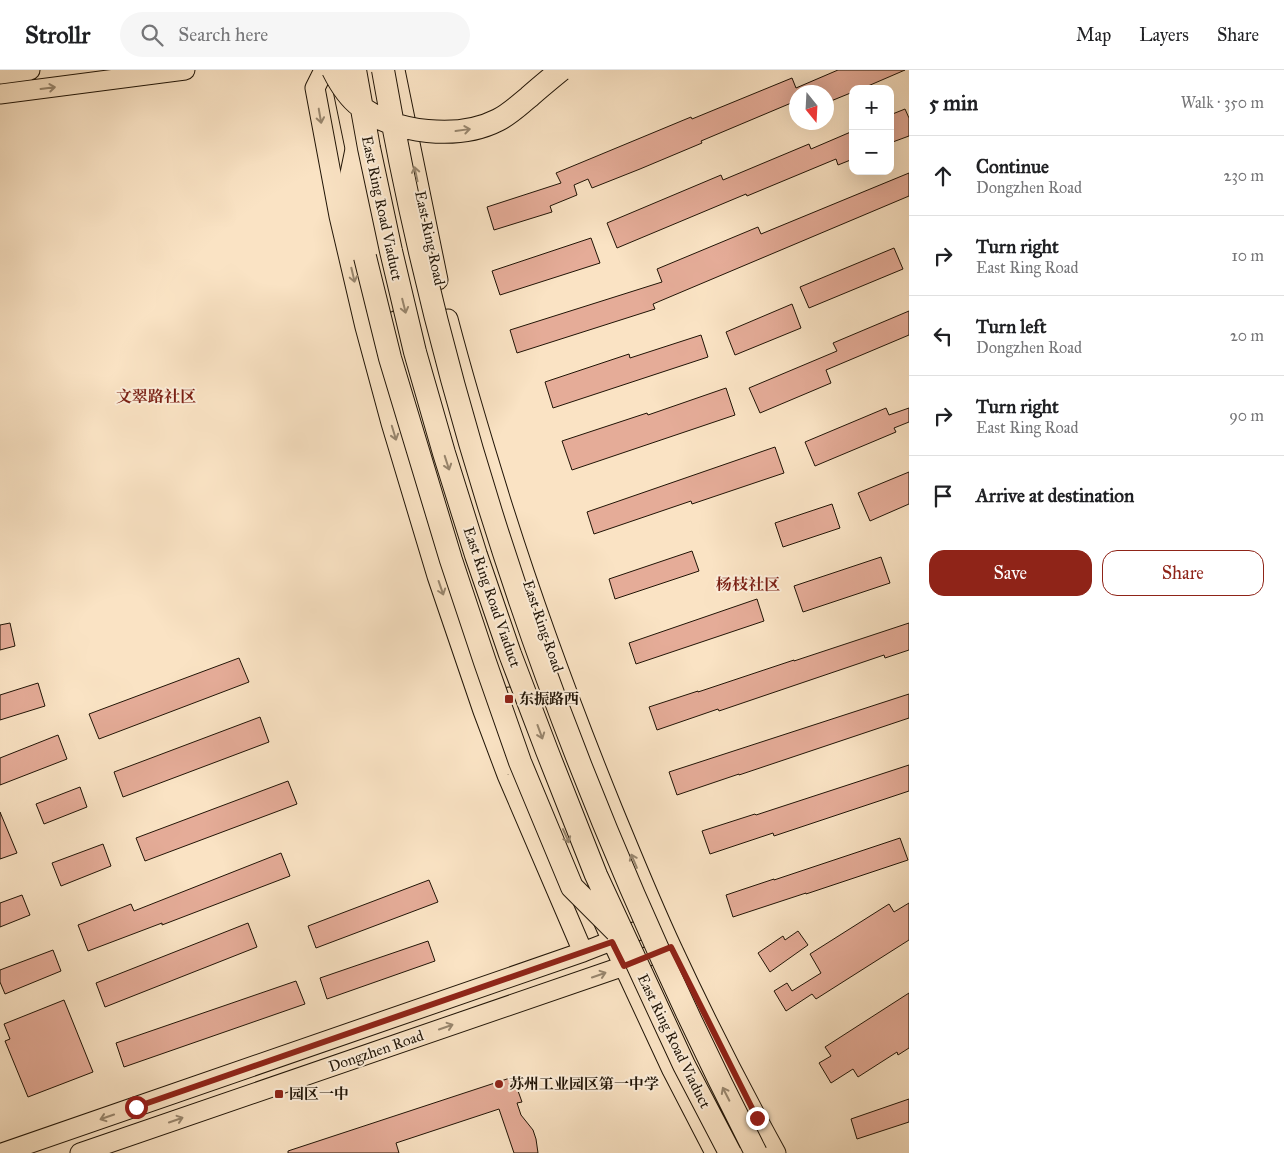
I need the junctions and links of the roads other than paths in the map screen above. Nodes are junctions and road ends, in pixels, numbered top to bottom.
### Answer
1 (30, 70) edge
2 (184, 70) edge
3 (324, 70) edge
4 (333, 70) edge
5 (339, 70) edge
6 (354, 70) edge
7 (383, 70) edge
8 (394, 70) edge
9 (561, 70) edge
10 (0, 74) edge
11 (0, 94) edge
12 (356, 152) junction
13 (497, 664) junction
14 (468, 666) junction
15 (531, 758) junction
16 (520, 805) junction
17 (660, 922) junction
18 (620, 942) junction
19 (671, 947) junction
20 (583, 952) junction
21 (624, 966) junction
22 (2, 1153) edge
23 (80, 1153) edge
24 (715, 1153) edge
25 (730, 1153) edge
26 (756, 1153) edge
27 (776, 1153) edge

1 - 10 main road
11 -> 2 main road
3 -> 14 main road
4 -> 9 highway, bridge
5 - 12 main road
6 -> 18 highway, East Ring Road Viaduct, bridge
26 -> 7 highway, East Ring Road Viaduct, bridge
17 -> 8 main road, East Ring Road
12 - 13 main road
12 - 18 highway, bridge
13 - 14 main road
13 - 15 main road
14 - 16 main road
15 - 16 main road
15 -> 18 main road
16 - 20 main road
17 - 18 main road, Dongzhen Road
17 - 19 main road, East Ring Road
18 - 20 main road, Dongzhen Road
18 - 21 main road
18 - 25 highway, East Ring Road Viaduct, bridge
19 - 21 main road, Dongzhen Road
19 - 27 main road, East Ring Road
20 -> 22 main road, Dongzhen Road
23 -> 21 main road, Dongzhen Road
21 - 24 main road

